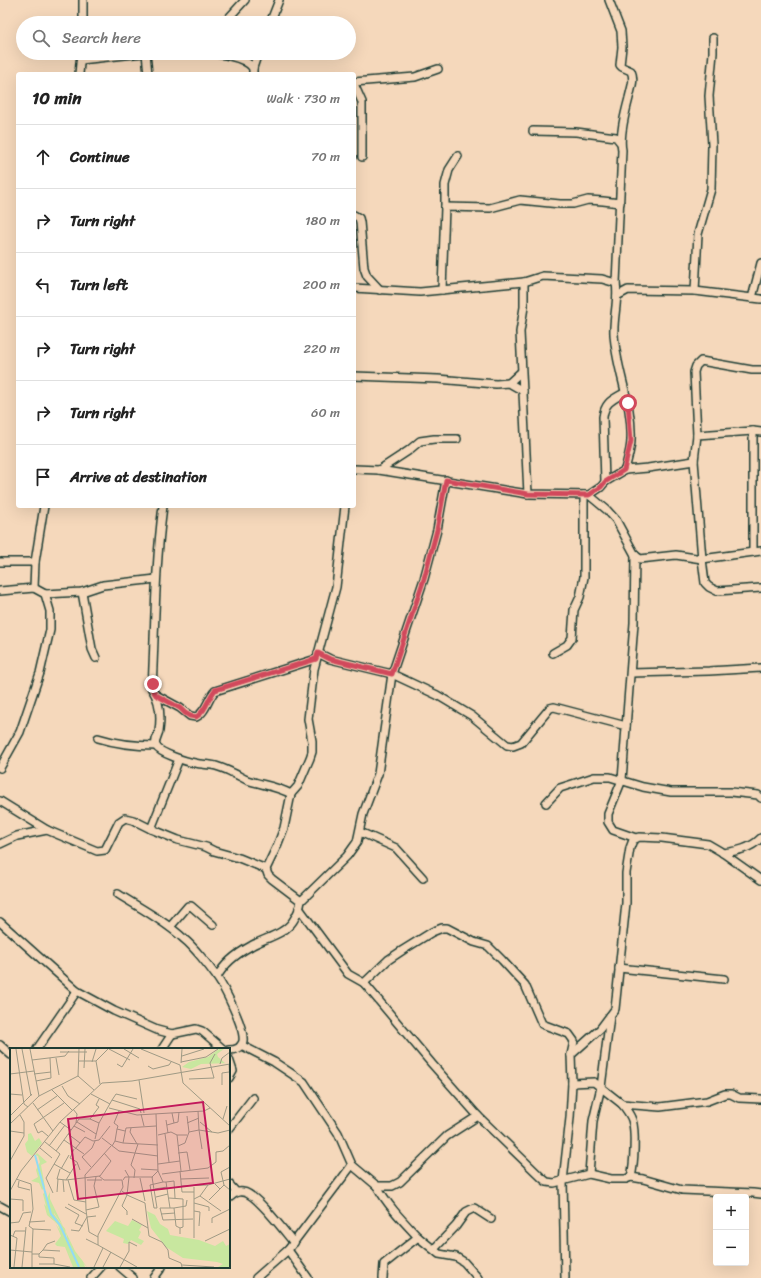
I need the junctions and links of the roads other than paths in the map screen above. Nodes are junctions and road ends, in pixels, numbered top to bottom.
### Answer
1 (84, 0) edge
2 (245, 0) edge
3 (279, 0) edge
4 (610, 0) edge
5 (83, 16) edge
6 (230, 16) edge
7 (273, 16) edge
8 (713, 38) dead end
9 (81, 60) edge
10 (146, 60) edge
11 (242, 60) edge
12 (256, 60) edge
13 (438, 70) dead end
14 (253, 71) edge
15 (79, 72) edge
16 (148, 72) edge
17 (356, 83) edge
18 (356, 88) edge
19 (533, 131) dead end
20 (620, 142) junction
21 (458, 156) dead end
22 (362, 157) dead end
23 (620, 203) junction
24 (445, 207) junction
25 (356, 216) edge
26 (761, 263) edge
27 (524, 282) junction
28 (616, 283) junction
29 (356, 288) edge
30 (380, 290) junction
31 (442, 290) junction
32 (695, 291) junction
33 (617, 296) junction
34 (752, 298) junction
35 (761, 299) edge
36 (761, 370) edge
37 (521, 372) junction
38 (356, 376) edge
39 (510, 383) junction
40 (523, 391) junction
41 (624, 393) junction
42 (753, 431) junction
43 (761, 432) edge
44 (697, 435) junction
45 (457, 439) dead end
46 (694, 461) junction
47 (356, 469) edge
48 (379, 470) junction
49 (624, 470) junction
50 (446, 480) junction
51 (605, 482) junction
52 (528, 494) junction
53 (587, 495) junction
54 (44, 508) edge
55 (163, 508) edge
56 (345, 508) edge
57 (757, 551) edge
58 (635, 555) junction
59 (702, 559) junction
60 (0, 562) edge
61 (36, 562) junction
62 (156, 579) junction
63 (34, 588) junction
64 (761, 588) edge
65 (0, 591) edge
66 (82, 592) junction
67 (45, 594) junction
68 (553, 653) dead end
69 (317, 656) junction
70 (96, 658) dead end
71 (761, 668) edge
72 (631, 673) junction
73 (392, 674) junction
74 (156, 695) junction
75 (626, 726) junction
76 (98, 738) dead end
77 (156, 746) junction
78 (179, 759) junction
79 (0, 768) edge
80 (622, 780) junction
81 (291, 794) junction
82 (761, 798) edge
83 (0, 801) edge
84 (546, 803) dead end
85 (151, 829) junction
86 (47, 830) junction
87 (360, 832) junction
88 (636, 838) junction
89 (761, 838) edge
90 (0, 844) edge
91 (723, 853) junction
92 (266, 869) junction
93 (423, 878) dead end
94 (761, 880) edge
95 (118, 894) dead end
96 (300, 905) junction
97 (0, 922) edge
98 (213, 925) dead end
99 (170, 928) junction
100 (619, 968) junction
101 (217, 977) junction
102 (724, 979) dead end
103 (364, 983) junction
104 (77, 991) junction
105 (610, 1016) junction
106 (172, 1034) junction
107 (0, 1045) edge
108 (241, 1045) junction
109 (38, 1048) edge
110 (163, 1048) edge
111 (222, 1048) edge
112 (230, 1050) edge
113 (10, 1054) edge
114 (571, 1055) junction
115 (230, 1062) edge
116 (230, 1076) edge
117 (572, 1083) junction
118 (601, 1087) junction
119 (253, 1098) dead end
120 (761, 1100) edge
121 (622, 1104) junction
122 (478, 1116) junction
123 (230, 1128) edge
124 (352, 1165) junction
125 (589, 1174) junction
126 (631, 1177) junction
127 (563, 1181) junction
128 (230, 1185) edge
129 (377, 1186) junction
130 (236, 1192) junction
131 (761, 1194) edge
132 (230, 1197) edge
133 (0, 1206) edge
134 (10, 1211) edge
135 (491, 1219) dead end
136 (418, 1237) junction
137 (294, 1243) junction
138 (434, 1249) junction
139 (288, 1250) junction
140 (100, 1268) edge
141 (121, 1268) edge
142 (161, 1268) edge
143 (91, 1278) edge
144 (133, 1278) edge
145 (154, 1278) edge
146 (256, 1278) edge
147 (308, 1278) edge
148 (383, 1278) edge
149 (478, 1278) edge
150 (565, 1278) edge

1 - 5 street
2 - 6 street
3 - 7 street
4 - 20 street
8 - 32 street
9 - 15 street
10 - 16 street
11 - 14 street
12 - 14 street
13 - 17 street
18 - 22 street
19 - 20 street
20 - 23 street
21 - 24 street
23 - 24 street
23 - 28 street
24 - 31 street
25 - 30 street
26 - 34 street
27 - 28 street
27 - 31 street
27 - 37 street
28 - 33 street
29 - 30 street
30 - 31 street
32 - 33 street
32 - 34 street
33 - 41 street
34 - 35 street
36 - 44 street
37 - 39 street
37 - 40 street
38 - 39 street
39 - 40 street
40 - 52 street
41 - 49 street
41 - 51 street
42 - 43 street
42 - 44 street
42 - 57 street
44 - 46 street
45 - 48 street
46 - 49 street
46 - 59 street
47 - 48 street
48 - 50 street
49 - 51 street
50 - 52 street
50 - 73 street
51 - 53 street
52 - 53 street
53 - 58 street
53 - 68 street
54 - 61 street
55 - 62 street
56 - 69 street
57 - 59 street
58 - 59 street
58 - 72 street
59 - 64 street
60 - 61 street
61 - 63 street
62 - 66 street
62 - 74 street
63 - 65 street
63 - 67 street
66 - 67 street
66 - 70 street
67 - 79 street
69 - 73 street
69 - 74 street
69 - 81 street
71 - 72 street
72 - 75 street
73 - 75 street
73 - 87 street
74 - 77 street
75 - 80 street
76 - 77 street
77 - 78 street
78 - 81 street
78 - 85 street
80 - 82 street
80 - 84 street
80 - 88 street
81 - 92 street
83 - 86 street
85 - 86 street
85 - 92 street
86 - 90 street
87 - 93 street
87 - 96 street
88 - 91 street
88 - 100 street
89 - 91 street
91 - 94 street
92 - 96 street
95 - 99 street
96 - 101 street
96 - 103 street
97 - 104 street
98 - 99 street
99 - 101 street
100 - 102 street
100 - 105 street
101 - 108 street
103 - 114 street
103 - 122 street
104 - 106 street
104 - 109 street
105 - 114 street
105 - 118 street
106 - 110 street
106 - 111 street
107 - 113 street
108 - 112 street
108 - 124 street
114 - 117 street
115 - 116 street
117 - 118 street
117 - 127 street
118 - 121 street
118 - 125 street
119 - 123 street
120 - 121 street
121 - 126 street
122 - 127 street
122 - 129 street
124 - 129 street
124 - 137 street
125 - 126 street
125 - 127 street
126 - 131 street
127 - 150 street
128 - 130 street
129 - 136 street
130 - 132 street
130 - 137 street
133 - 134 street
135 - 138 street
136 - 138 street
136 - 148 street
137 - 139 street
138 - 149 street
139 - 146 street
139 - 147 street
140 - 143 street
141 - 144 street
142 - 145 street

